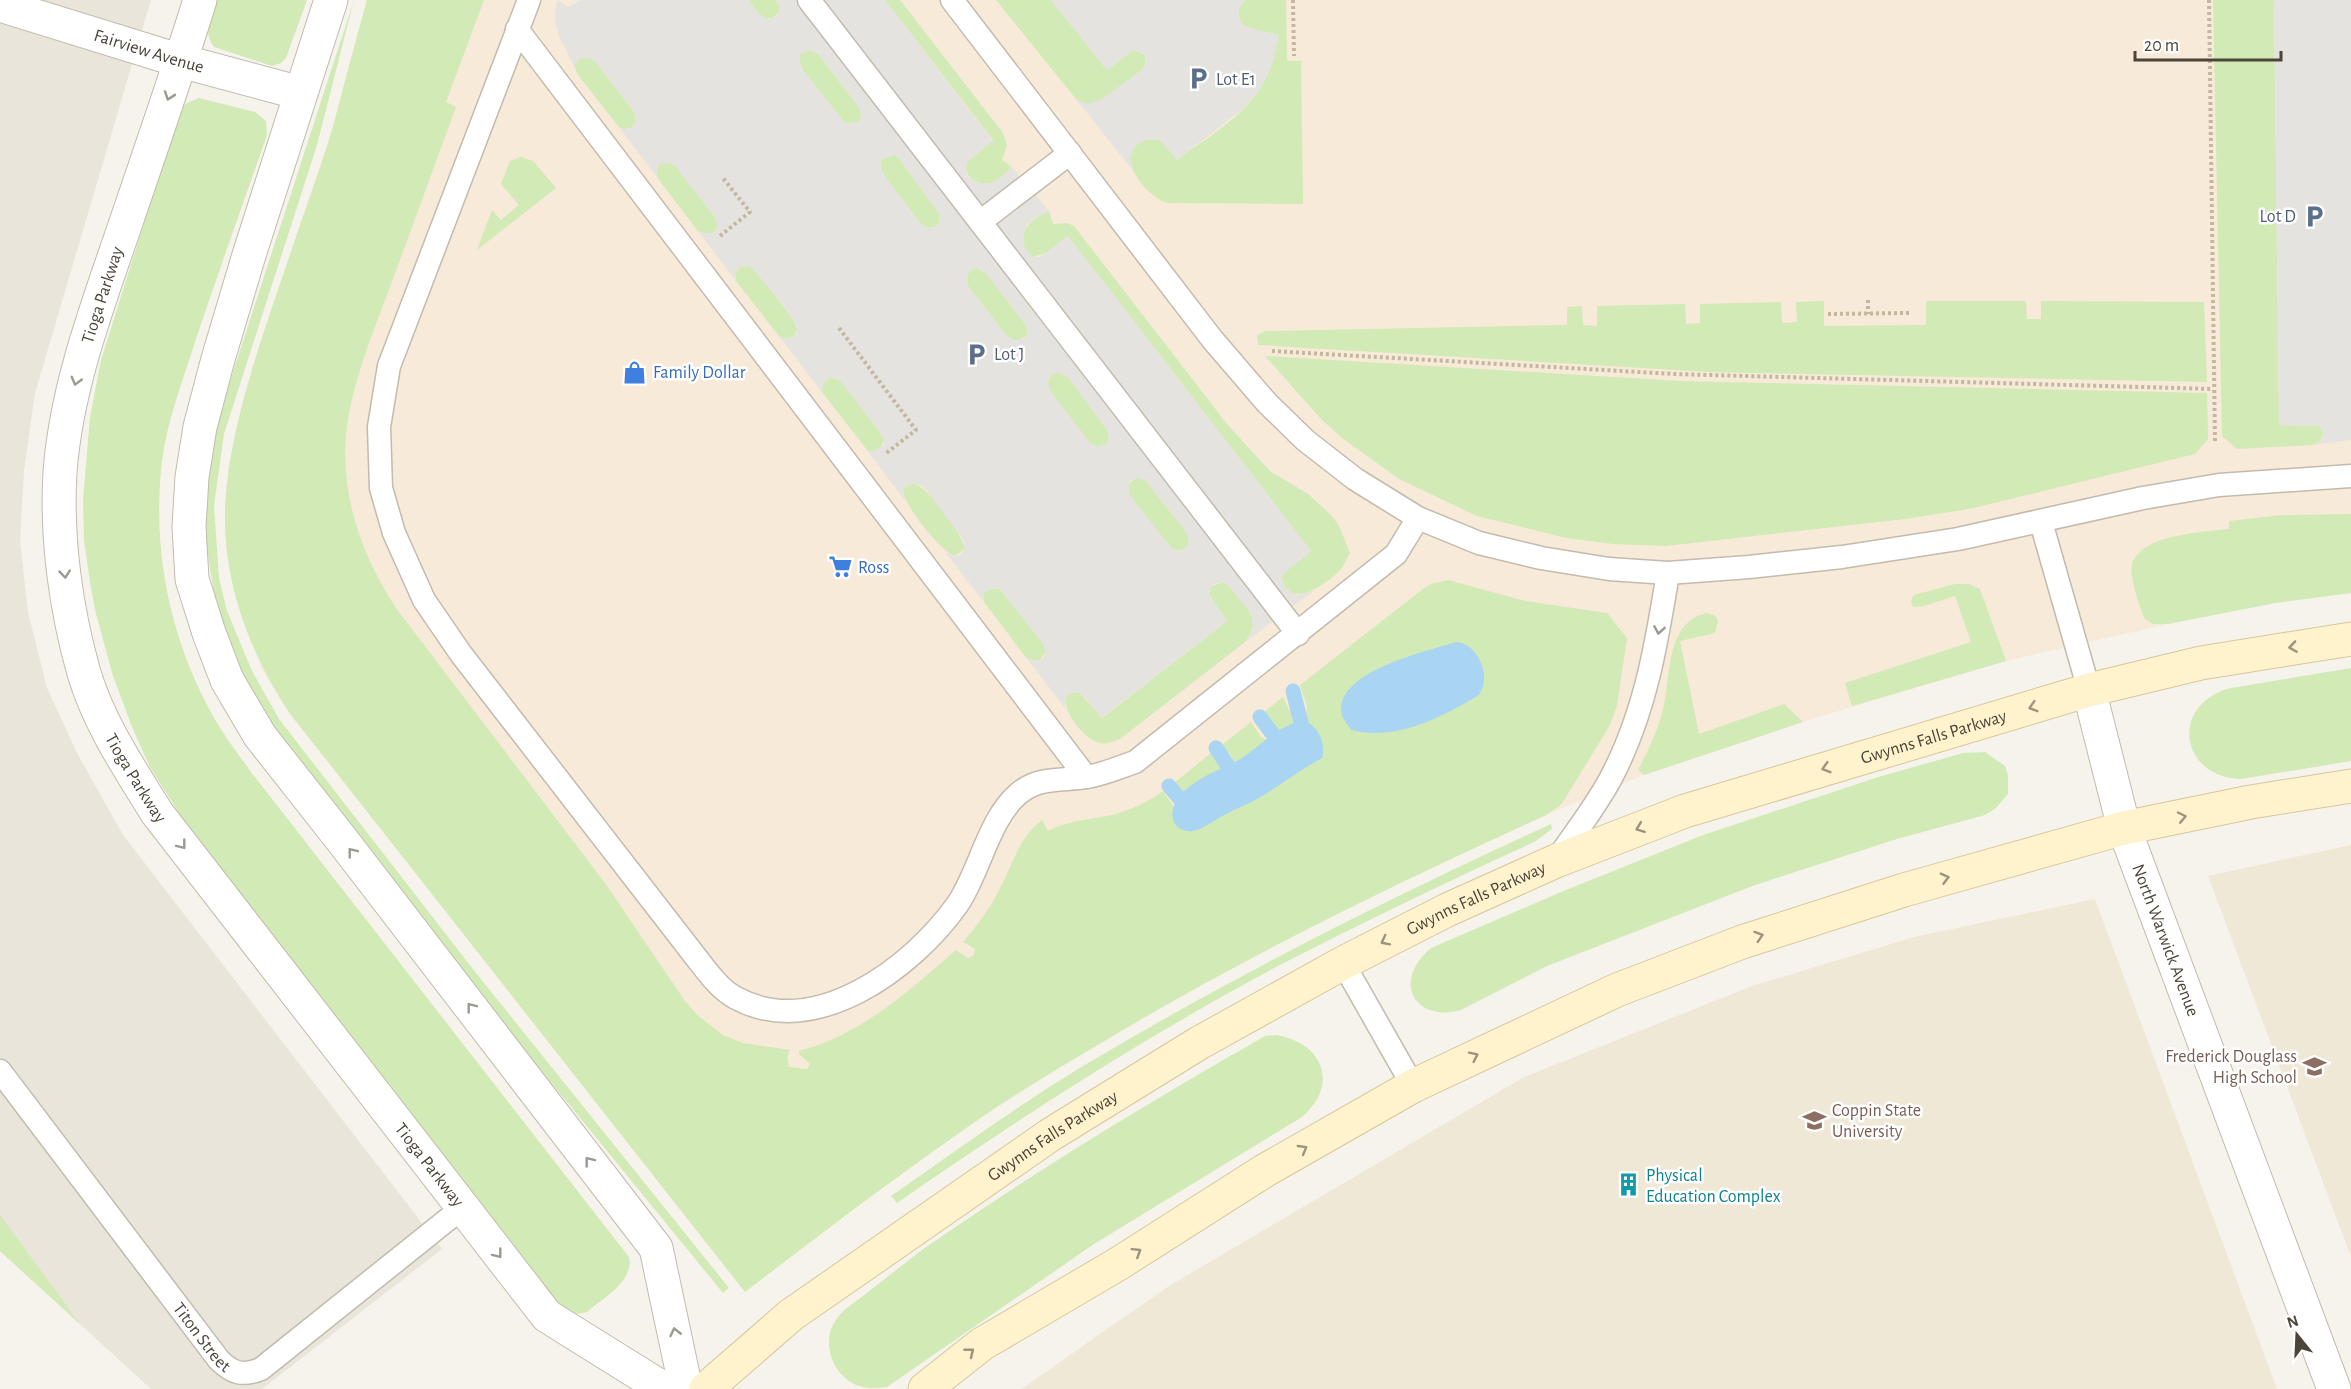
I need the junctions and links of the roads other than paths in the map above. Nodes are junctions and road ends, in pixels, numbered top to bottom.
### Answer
1 (201, 0) edge
2 (331, 0) edge
3 (529, 0) edge
4 (809, 0) edge
5 (952, 0) edge
6 (0, 5) edge
7 (517, 29) junction
8 (181, 61) junction
9 (300, 93) junction
10 (1070, 153) junction
11 (980, 222) junction
12 (2351, 476) edge
13 (1418, 518) junction
14 (2041, 522) junction
15 (1668, 573) junction
16 (1298, 634) junction
17 (2351, 639) edge
18 (2089, 690) junction
19 (1086, 777) junction
20 (2351, 786) edge
21 (2124, 828) junction
22 (1556, 861) junction
23 (1343, 963) junction
24 (0, 1071) edge
25 (1413, 1086) junction
26 (462, 1208) junction
27 (664, 1389) edge
28 (686, 1389) edge
29 (706, 1389) edge
30 (925, 1389) edge
31 (2334, 1389) edge

1 - 8 street, Tioga Parkway
2 - 9 street
3 - 7 lane
4 - 11 lane
5 - 10 lane
6 - 8 street, Fairview Avenue
7 - 19 lane
7 - 19 lane
8 - 9 street, Fairview Avenue
8 -> 26 street, Tioga Parkway
28 -> 9 street
10 - 11 lane
10 - 13 lane
11 - 16 lane
12 - 14 lane
13 - 15 lane
13 - 16 lane
14 - 15 lane
14 - 18 lane
15 -> 22 lane
16 - 19 lane
17 -> 18 main road, Gwynns Falls Parkway
18 - 21 street, North Warwick Avenue
18 -> 22 main road, Gwynns Falls Parkway
21 -> 20 main road
25 -> 21 main road
21 - 31 street, North Warwick Avenue
22 -> 23 main road, Gwynns Falls Parkway
23 - 25 lane
23 - 29 main road, Gwynns Falls Parkway
24 - 26 lane, Titon Street
30 -> 25 main road
26 -> 27 street, Tioga Parkway

